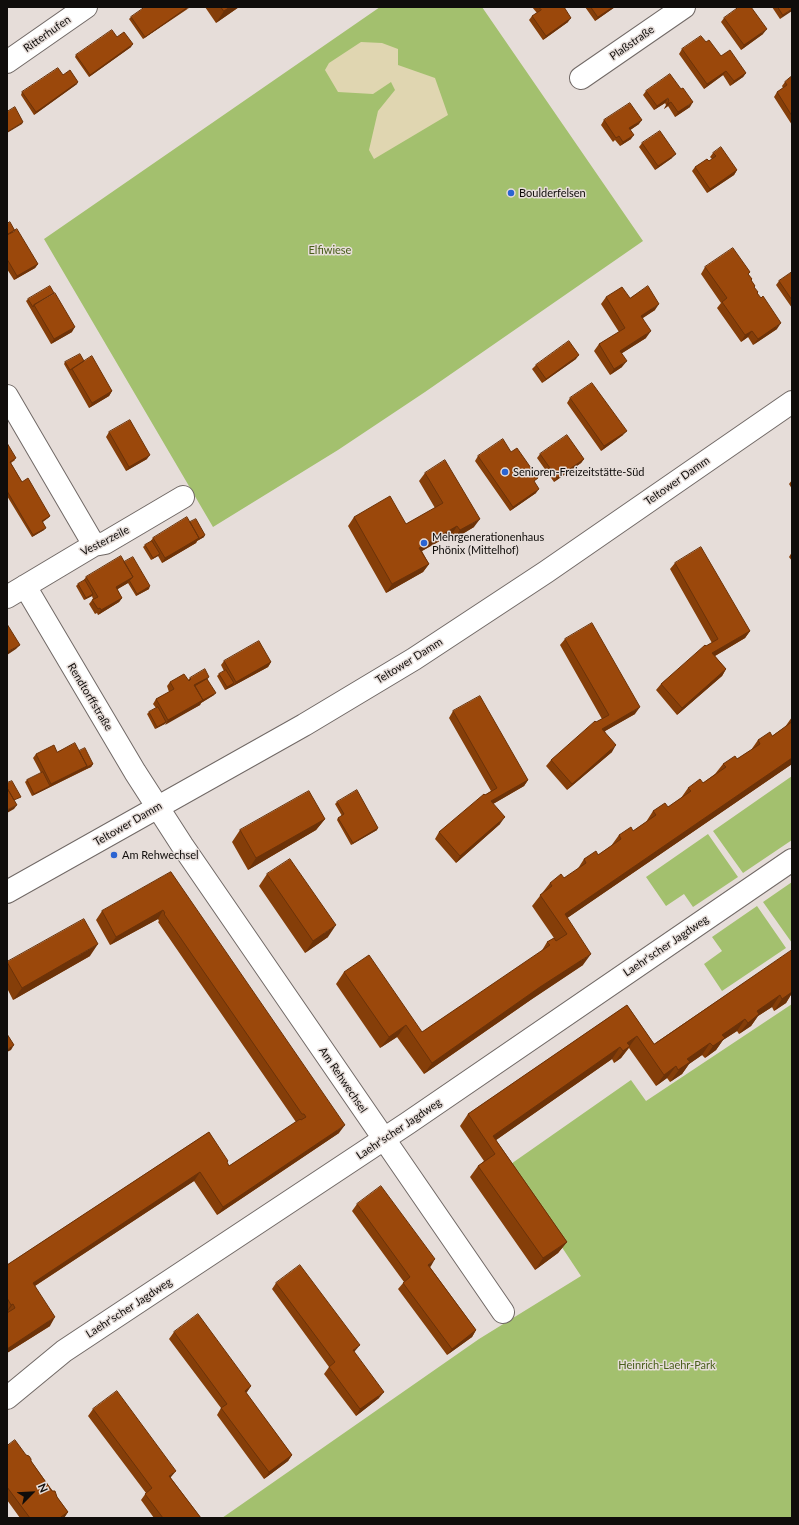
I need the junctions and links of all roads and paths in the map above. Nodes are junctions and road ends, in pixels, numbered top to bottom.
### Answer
1 (86, 7) edge
2 (684, 7) edge
3 (7, 62) edge
4 (581, 78) dead end
5 (7, 396) edge
6 (792, 402) edge
7 (183, 497) dead end
8 (94, 545) junction
9 (16, 592) edge
10 (158, 807) junction
11 (792, 860) edge
12 (7, 892) edge
13 (384, 1139) junction
14 (503, 1312) dead end
15 (7, 1398) edge

1 - 3 street, Ritterhufen
2 - 4 street, Plaßstraße
5 - 8 street
6 - 10 street, Teltower Damm
7 - 8 street, Vesterzeile
8 - 9 street, Vesterzeile
9 - 10 street, Rendtorffstraße
10 - 12 street, Teltower Damm
10 - 13 street, Am Rehwechsel
11 - 13 street, Laehr'scher Jagdweg
13 - 14 street, Am Rehwechsel
13 - 15 street, Laehr'scher Jagdweg

